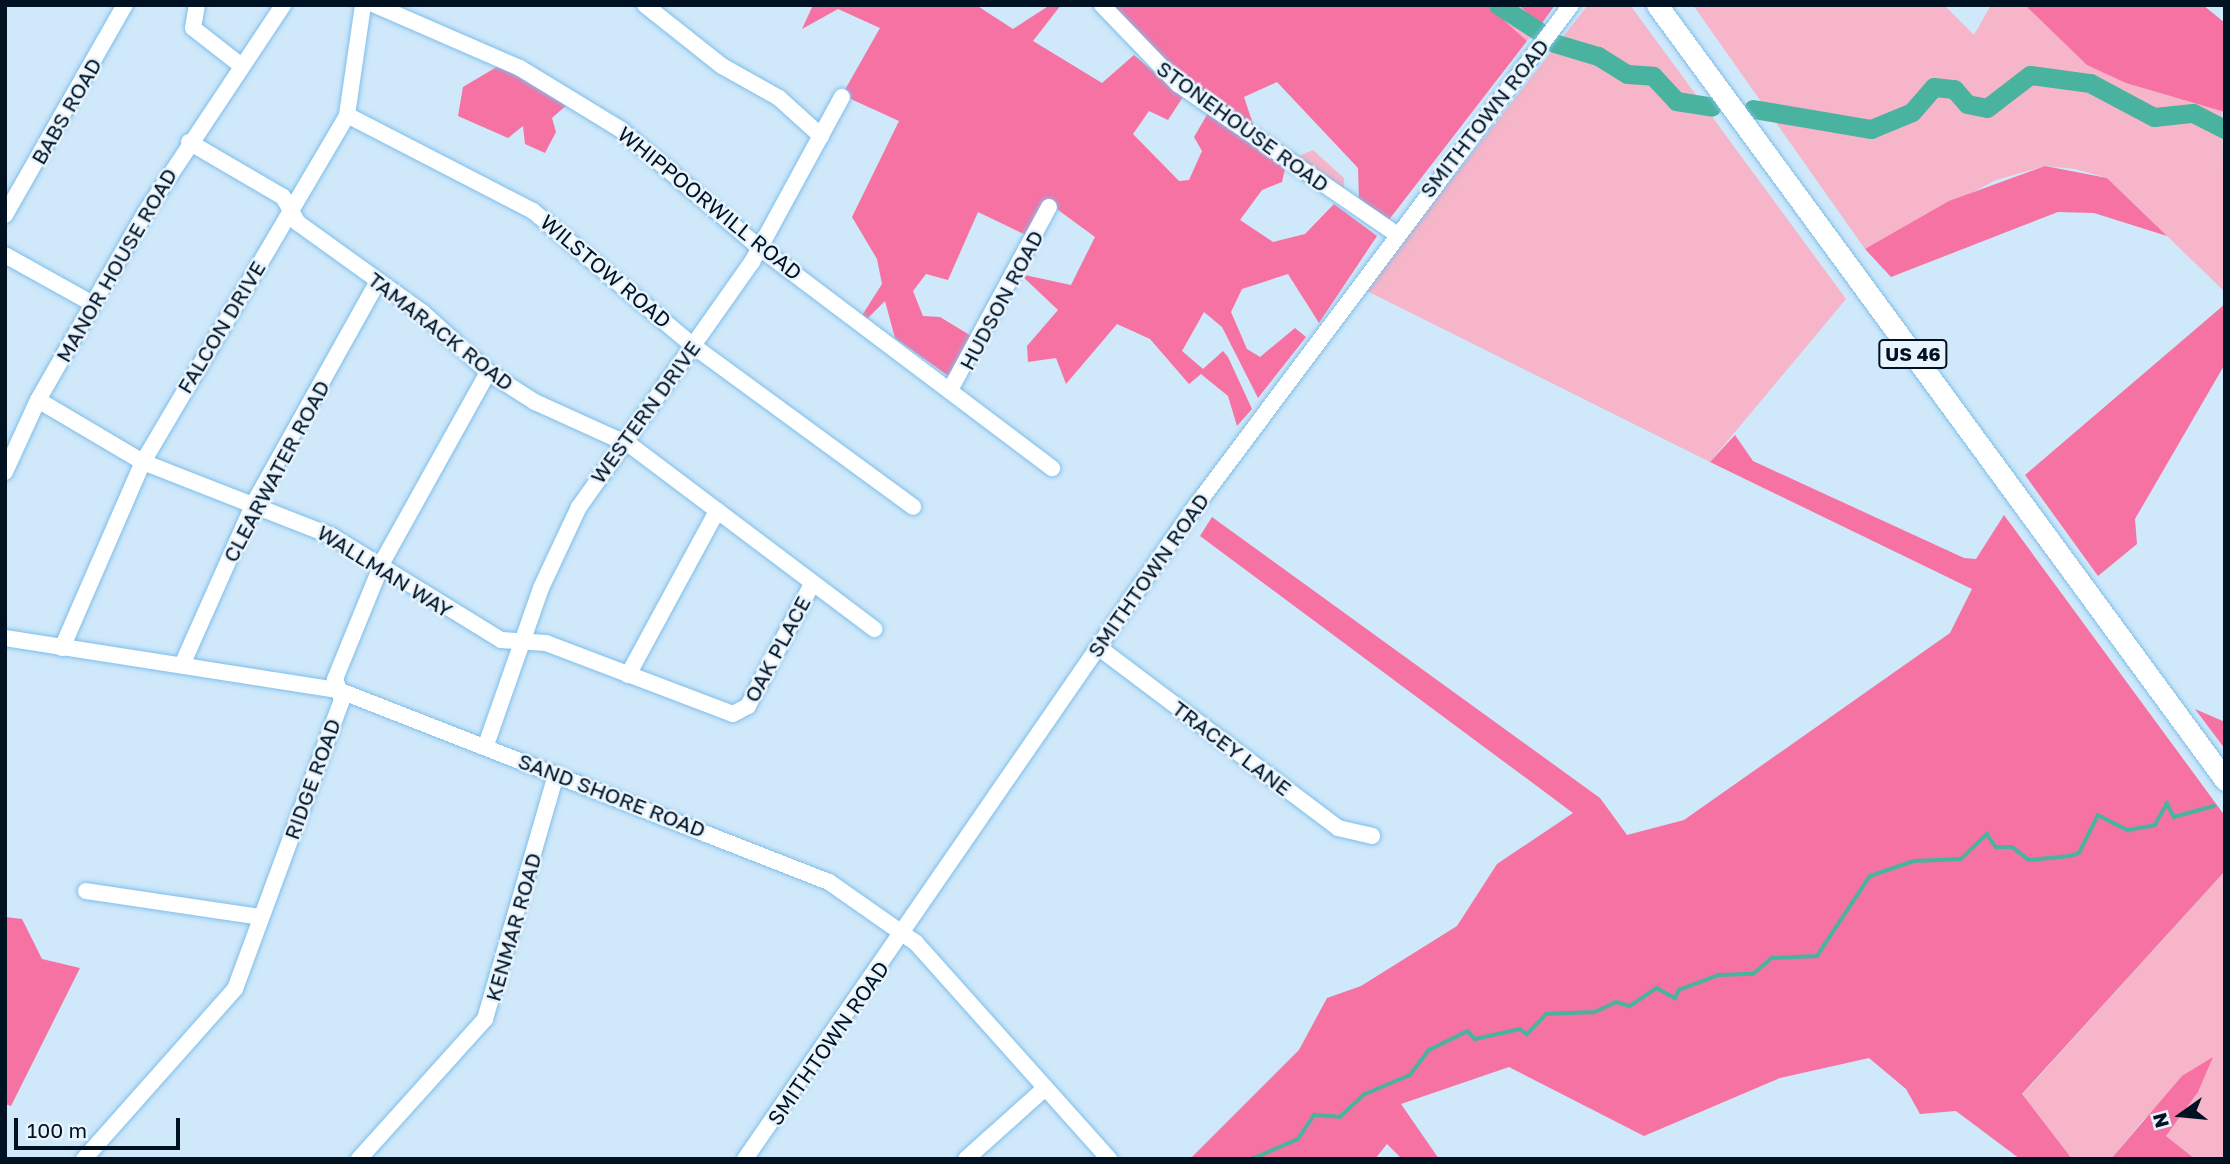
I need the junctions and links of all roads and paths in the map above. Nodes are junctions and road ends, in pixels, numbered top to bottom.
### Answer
1 (125, 5) edge
2 (197, 5) edge
3 (283, 5) edge
4 (363, 5) edge
5 (375, 5) edge
6 (645, 5) edge
7 (1102, 5) edge
8 (1571, 5) edge
9 (1657, 5) edge
10 (239, 64) junction
11 (842, 97) dead end
12 (347, 115) junction
13 (821, 136) junction
14 (189, 142) junction
15 (1049, 207) dead end
16 (290, 209) junction
17 (5, 215) edge
18 (1395, 233) junction
19 (760, 248) junction
20 (5, 255) edge
21 (378, 281) junction
22 (93, 304) junction
23 (692, 345) junction
24 (488, 372) junction
25 (950, 390) junction
26 (38, 400) junction
27 (621, 440) junction
28 (143, 462) junction
29 (1052, 468) dead end
30 (5, 472) edge
31 (254, 503) junction
32 (913, 507) dead end
33 (717, 512) junction
34 (380, 570) junction
35 (812, 584) junction
36 (874, 629) dead end
37 (5, 638) edge
38 (520, 643) junction
39 (1098, 647) junction
40 (62, 648) junction
41 (181, 665) junction
42 (628, 674) junction
43 (338, 690) junction
44 (741, 713) joint
45 (486, 745) junction
46 (556, 774) junction
47 (2225, 780) edge
48 (1372, 836) dead end
49 (86, 891) dead end
50 (260, 917) junction
51 (906, 933) junction
52 (1045, 1088) junction
53 (84, 1159) edge
54 (359, 1159) edge
55 (745, 1159) edge
56 (966, 1159) edge
57 (1109, 1159) edge

1 - 17 street, BABS ROAD
2 - 10 street
3 - 10 street, MANOR HOUSE ROAD
4 - 12 street, FALCON DRIVE
5 - 19 street, WHIPPOORWILL ROAD
6 - 13 street
7 - 18 street, STONEHOUSE ROAD
8 - 18 street, SMITHTOWN ROAD
9 - 47 main road, US 46
10 - 14 street, MANOR HOUSE ROAD
11 - 13 street, WESTERN DRIVE
12 - 16 street, FALCON DRIVE
12 - 23 street, WILSTOW ROAD
13 - 19 street, WESTERN DRIVE
14 - 16 street, TAMARACK ROAD
14 - 22 street, MANOR HOUSE ROAD
15 - 25 street, HUDSON ROAD
16 - 21 street, TAMARACK ROAD
16 - 28 street, FALCON DRIVE
18 - 39 street, SMITHTOWN ROAD
19 - 23 street, WESTERN DRIVE
19 - 25 street, WHIPPOORWILL ROAD
20 - 22 street
21 - 24 street, TAMARACK ROAD
21 - 31 street, CLEARWATER ROAD
22 - 26 street, MANOR HOUSE ROAD
23 - 27 street, WESTERN DRIVE
23 - 32 street, WILSTOW ROAD
24 - 27 street, TAMARACK ROAD
24 - 34 street, RIDGE ROAD
25 - 29 street, WHIPPOORWILL ROAD
26 - 28 street, WALLMAN WAY
26 - 30 street, MANOR HOUSE ROAD
27 - 33 street, TAMARACK ROAD
27 - 38 street, WESTERN DRIVE
28 - 31 street, WALLMAN WAY
28 - 40 street, FALCON DRIVE
31 - 34 street, WALLMAN WAY
31 - 41 street, CLEARWATER ROAD
33 - 35 street, TAMARACK ROAD
33 - 42 street
34 - 38 street, WALLMAN WAY
34 - 43 street, RIDGE ROAD
35 - 36 street, TAMARACK ROAD
35 - 44 street, OAK PLACE
37 - 40 street, SAND SHORE ROAD
38 - 42 street, WALLMAN WAY
38 - 45 street, WESTERN DRIVE
39 - 48 street, TRACEY LANE
39 - 51 street, SMITHTOWN ROAD
40 - 41 street, SAND SHORE ROAD
41 - 43 street, SAND SHORE ROAD
42 - 44 street, WALLMAN WAY
43 - 45 street, SAND SHORE ROAD
43 - 50 street, RIDGE ROAD
45 - 46 street, SAND SHORE ROAD
46 - 51 street, SAND SHORE ROAD
46 - 54 street, KENMAR ROAD
49 - 50 street
50 - 53 street, RIDGE ROAD
51 - 52 street, SAND SHORE ROAD
51 - 55 street, SMITHTOWN ROAD
52 - 56 street
52 - 57 street, SAND SHORE ROAD

